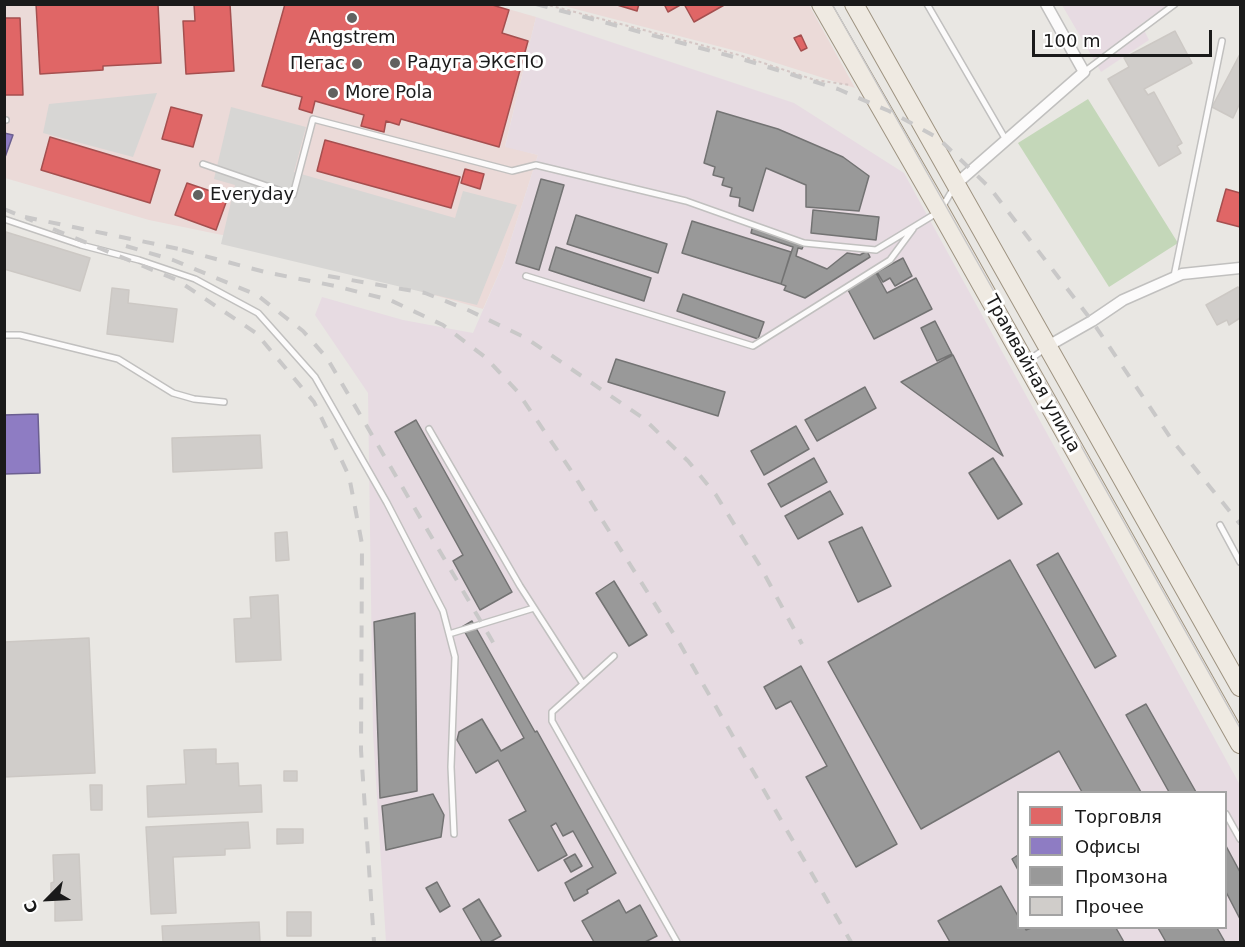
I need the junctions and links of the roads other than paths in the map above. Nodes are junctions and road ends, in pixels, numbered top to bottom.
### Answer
1 (821, 4) edge
2 (854, 4) edge
3 (927, 4) edge
4 (1046, 4) edge
5 (1175, 4) edge
6 (1222, 41) dead end
7 (1084, 72) junction
8 (1006, 140) junction
9 (202, 164) dead end
10 (956, 184) junction
11 (940, 211) junction
12 (4, 219) edge
13 (916, 225) junction
14 (1240, 268) edge
15 (526, 276) dead end
16 (1173, 278) junction
17 (4, 335) edge
18 (1048, 346) junction
19 (1025, 362) junction
20 (224, 402) dead end
21 (429, 429) dead end
22 (1220, 525) dead end
23 (1240, 562) edge
24 (534, 608) junction
25 (449, 634) junction
26 (614, 656) dead end
27 (583, 684) junction
28 (1240, 687) edge
29 (1240, 744) edge
30 (1227, 816) edge
31 (454, 834) dead end
32 (1240, 839) edge
33 (677, 942) edge

1 - 11 main road, Трамвайная улица
2 - 10 main road, Трамвайная улица
3 - 8 lane
4 - 7 street
5 - 7 lane
6 - 16 lane
7 - 8 street
8 - 10 street
9 - 13 lane
10 - 11 lane
10 - 18 main road, Трамвайная улица
11 - 13 lane
11 - 19 main road, Трамвайная улица
12 - 25 lane
13 - 15 lane
14 - 16 street
16 - 18 street
17 - 20 lane
18 - 19 lane
18 - 28 main road, Трамвайная улица
19 - 29 main road, Трамвайная улица
21 - 24 lane
22 - 23 lane
24 - 25 lane
24 - 27 lane
25 - 31 lane
26 - 27 lane
27 - 33 lane
30 - 32 lane

